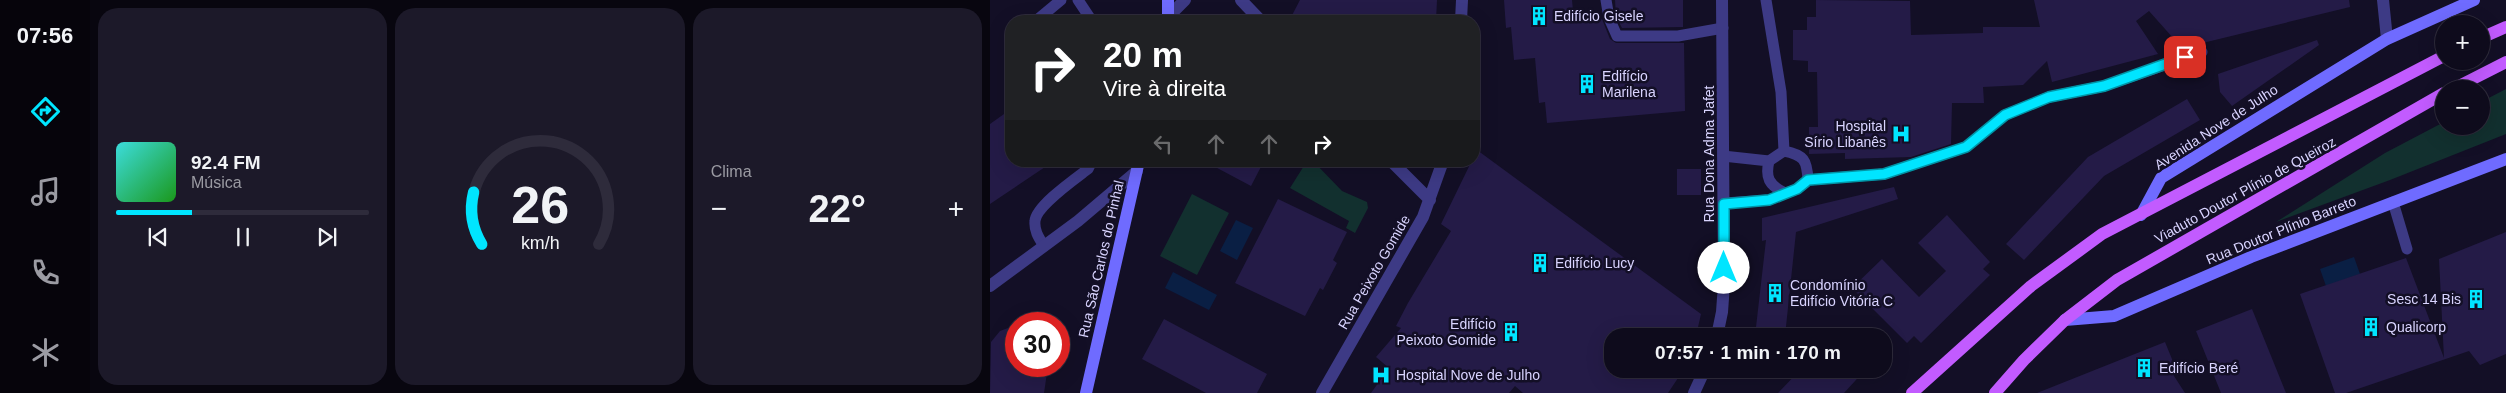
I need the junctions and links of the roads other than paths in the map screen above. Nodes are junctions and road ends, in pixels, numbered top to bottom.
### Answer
1 (1061, 0) edge
2 (1078, 0) edge
3 (1168, 0) edge
4 (1185, 0) edge
5 (1241, 0) edge
6 (1462, 0) edge
7 (1606, 0) edge
8 (1722, 0) edge
9 (1766, 0) edge
10 (2382, 0) edge
11 (2474, 0) edge
12 (1043, 15) edge
13 (1088, 15) edge
14 (1169, 15) edge
15 (1172, 15) edge
16 (1255, 15) edge
17 (1461, 15) edge
18 (2506, 27) edge
19 (1723, 28) junction
20 (2490, 34) edge
21 (2387, 39) junction
22 (2202, 52) dead end
23 (2435, 61) edge
24 (2506, 62) edge
25 (2471, 80) edge
26 (2435, 98) edge
27 (1784, 151) junction
28 (1723, 156) junction
29 (2506, 159) edge
30 (1769, 160) junction
31 (1089, 167) edge
32 (1137, 167) edge
33 (1138, 167) edge
34 (1397, 167) edge
35 (1441, 167) edge
36 (1808, 180) junction
37 (1784, 193) junction
38 (1430, 200) junction
39 (2393, 202) junction
40 (1724, 204) junction
41 (2141, 215) junction
42 (1044, 246) junction
43 (2407, 249) dead end
44 (990, 286) edge
45 (2065, 320) junction
46 (1719, 328) edge
47 (1701, 378) edge
48 (1086, 393) edge
49 (1322, 393) edge
50 (1694, 393) edge
51 (1912, 393) edge
52 (1995, 393) edge

1 - 12 lane
2 - 13 lane
3 - 14 main road
4 - 15 street
5 - 16 street
6 - 17 street
7 - 19 lane
8 - 19 street, Rua Dona Adma Jafet
9 - 27 lane
10 - 21 street
11 - 21 main road, Avenida Nove de Julho
18 - 20 main road
19 - 28 street, Rua Dona Adma Jafet
21 - 41 main road, Avenida Nove de Julho
22 - 36 lane
23 - 41 main road, Viaduto Doutor Plínio de Queiroz
24 - 25 main road
26 - 45 main road, Viaduto Doutor Plínio de Queiroz
27 - 30 lane
27 - 36 lane
28 - 30 lane
28 - 40 street, Rua Dona Adma Jafet
29 - 39 main road, Rua Doutor Plínio Barreto
30 - 37 lane
31 - 42 lane
32 - 42 street
33 - 48 main road, Rua São Carlos do Pinhal
34 - 38 street
35 - 38 street, Rua Peixoto Gomide
36 - 37 lane
37 - 40 lane
38 - 49 street, Rua Peixoto Gomide
39 - 43 lane
39 - 45 main road, Rua Doutor Plínio Barreto
40 - 46 street, Rua Dona Adma Jafet
41 - 51 main road
42 - 44 street
45 - 52 main road
47 - 50 street

